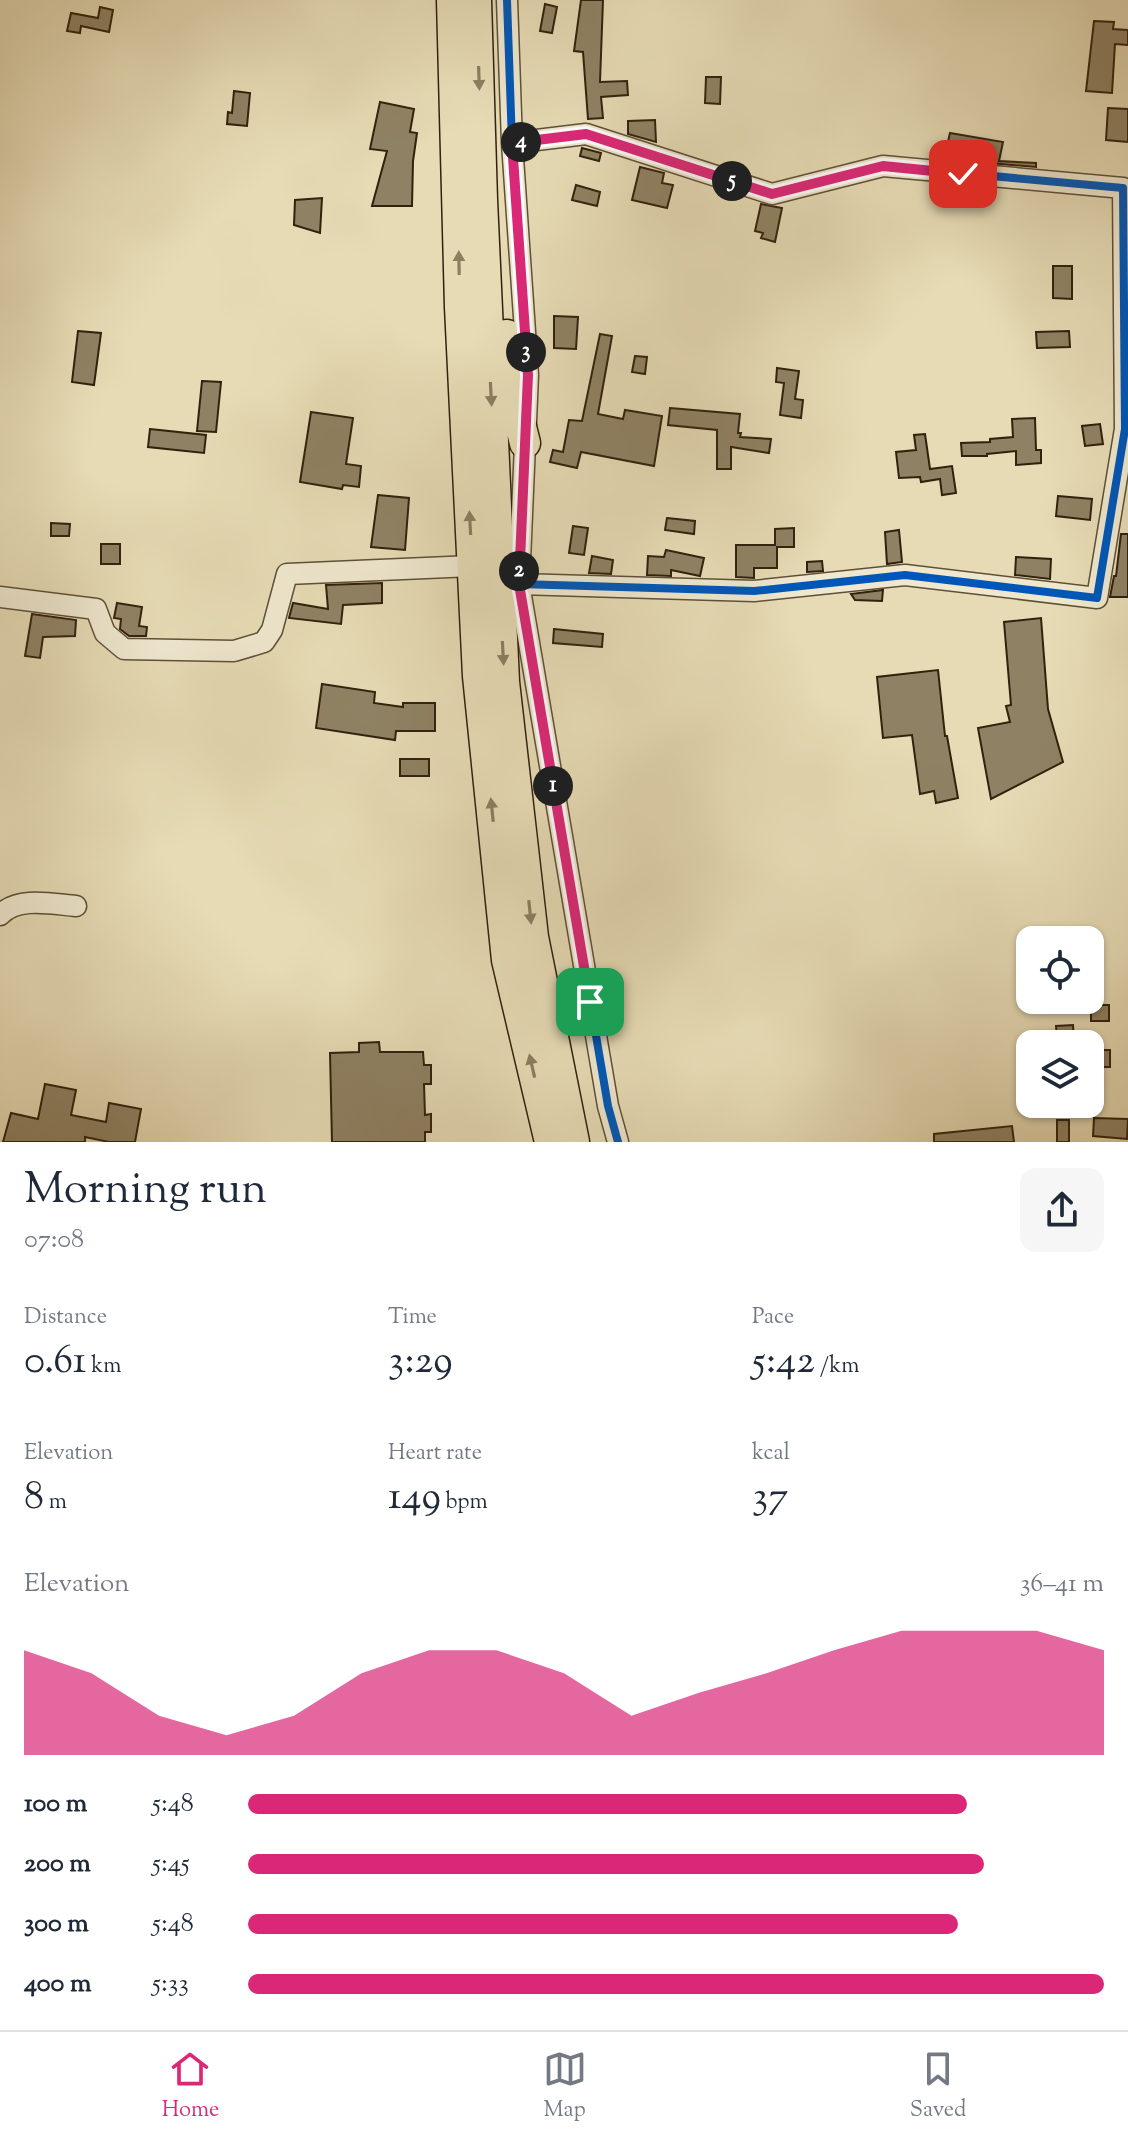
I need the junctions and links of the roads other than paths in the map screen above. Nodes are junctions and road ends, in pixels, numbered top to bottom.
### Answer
1 (452, 0) edge
2 (476, 0) edge
3 (507, 0) edge
4 (512, 143) junction
5 (1126, 187) edge
6 (482, 200) junction
7 (525, 443) junction
8 (472, 566) junction
9 (519, 584) junction
10 (0, 597) edge
11 (76, 906) dead end
12 (0, 915) edge
13 (550, 1142) edge
14 (574, 1142) edge
15 (618, 1142) edge

8 -> 1 highway
2 -> 6 highway
3 - 4 street
4 - 5 street
4 - 7 street
5 - 9 street
6 - 7 highway
6 -> 14 highway
7 - 9 street
8 - 10 street
13 -> 8 highway
9 - 15 street
11 - 12 street

